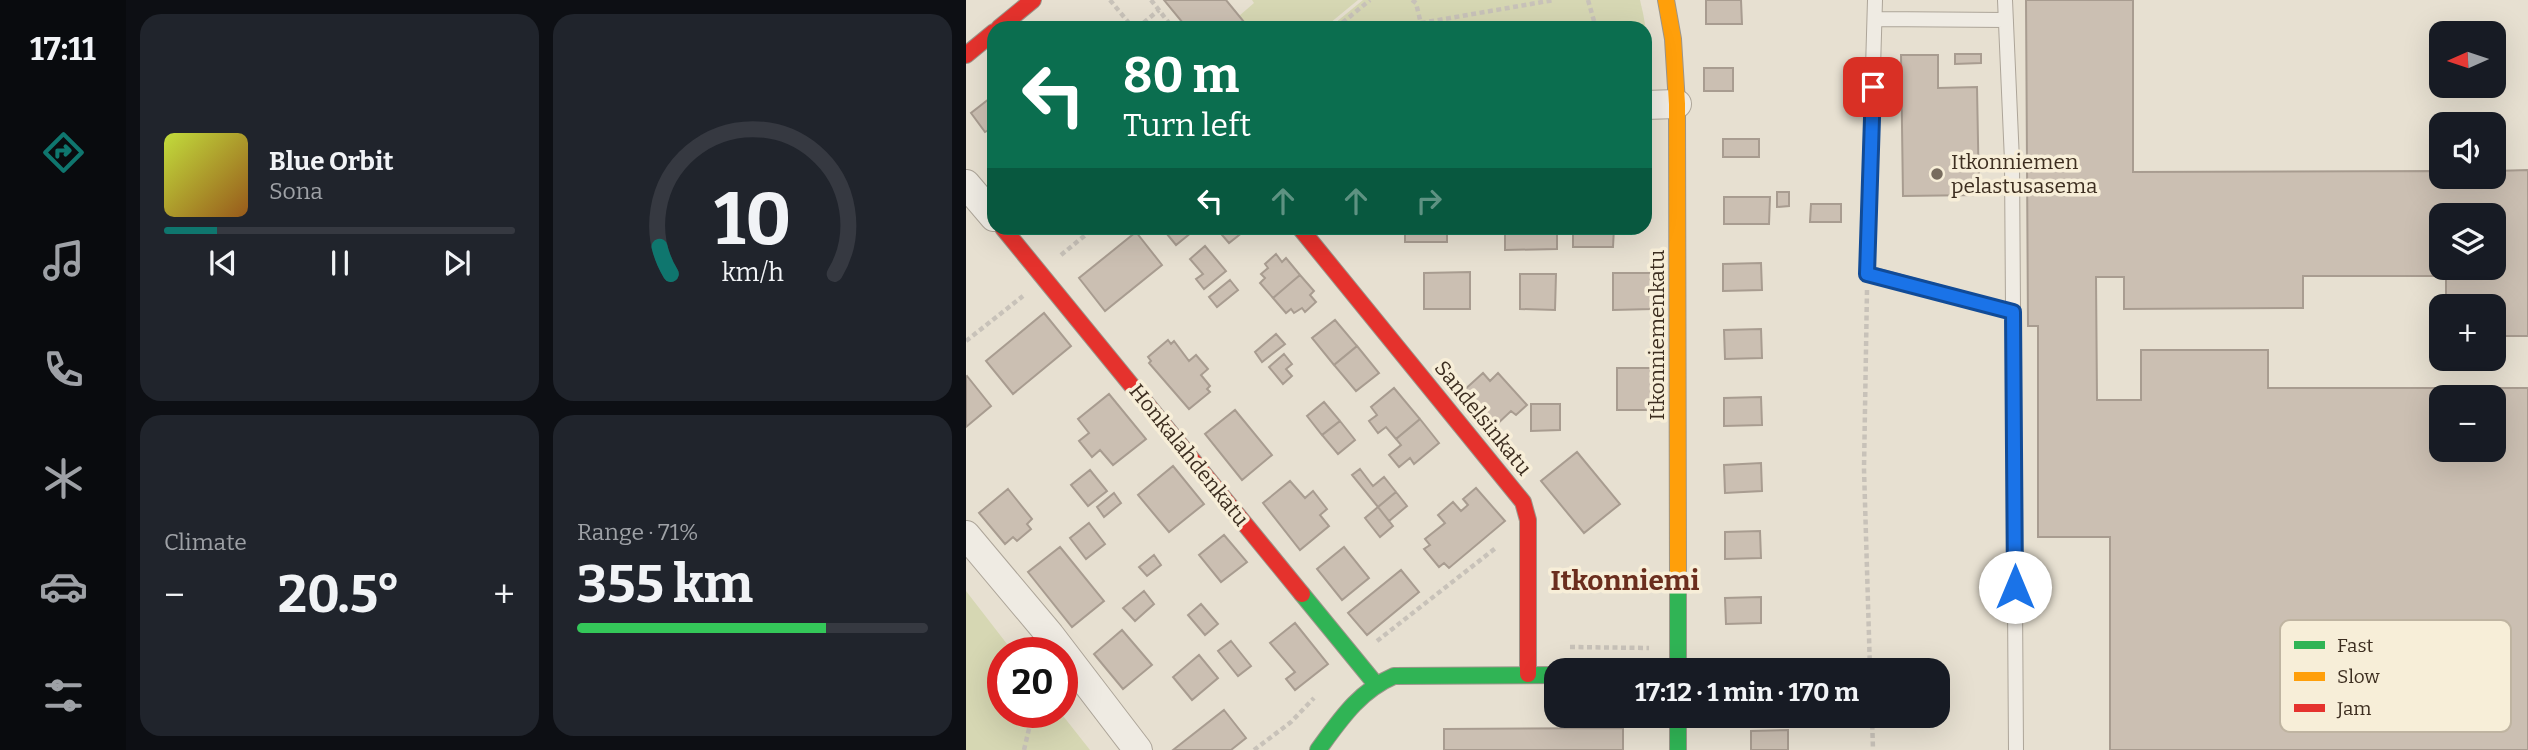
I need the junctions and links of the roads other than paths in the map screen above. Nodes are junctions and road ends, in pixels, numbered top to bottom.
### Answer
1 (1033, 0) edge
2 (1666, 0) edge
3 (1875, 0) edge
4 (2005, 0) edge
5 (1875, 19) junction
6 (2006, 20) junction
7 (1008, 21) edge
8 (987, 38) edge
9 (966, 55) edge
10 (1677, 104) junction
11 (1652, 105) edge
12 (966, 184) edge
13 (987, 209) edge
14 (1009, 235) edge
15 (1306, 235) edge
16 (2013, 312) junction
17 (966, 535) edge
18 (1678, 658) edge
19 (1528, 674) junction
20 (1544, 674) edge
21 (1374, 682) junction
22 (1678, 728) edge
23 (1138, 750) edge
24 (1318, 750) edge
25 (1678, 750) edge
26 (2016, 750) edge

1 - 7 street
2 - 10 street, Itkonniemenkatu
3 - 5 lane
4 - 6 lane
5 - 6 lane
5 - 16 lane
6 - 16 lane
8 - 9 street
10 - 11 street
10 - 18 street, Itkonniemenkatu
12 - 13 street
14 - 21 street, Honkalahdenkatu
15 - 19 street, Sandelsinkatu
16 - 26 lane
17 - 23 street
19 - 20 street
19 - 21 street
21 - 24 street
22 - 25 street

